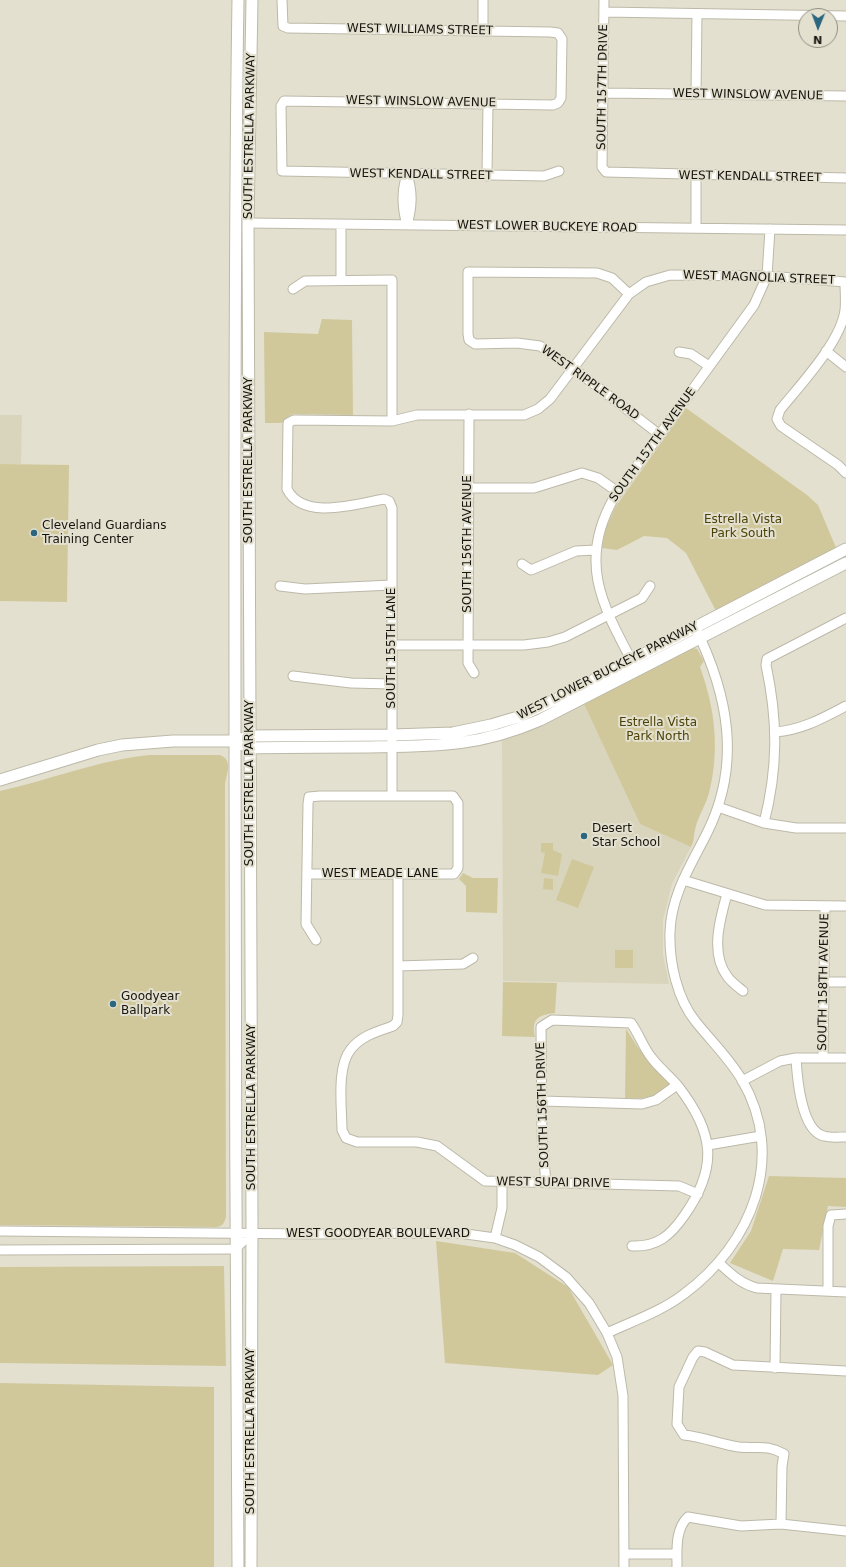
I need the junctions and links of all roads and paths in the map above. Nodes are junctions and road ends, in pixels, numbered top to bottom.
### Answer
1 (238, 0) edge
2 (252, 0) edge
3 (282, 0) edge
4 (483, 0) edge
5 (604, 0) edge
6 (604, 12) junction
7 (697, 14) junction
8 (846, 16) edge
9 (483, 31) junction
10 (603, 93) junction
11 (696, 94) junction
12 (846, 96) edge
13 (488, 103) junction
14 (558, 103) joint
15 (282, 171) joint
16 (558, 171) dead end
17 (606, 172) joint
18 (407, 175) junction
19 (696, 175) junction
20 (487, 176) junction
21 (846, 178) edge
22 (234, 223) junction
23 (248, 223) junction
24 (341, 225) junction
25 (407, 225) junction
26 (696, 228) junction
27 (770, 229) junction
28 (846, 230) edge
29 (767, 276) junction
30 (341, 279) junction
31 (845, 282) edge
32 (293, 289) dead end
33 (629, 294) junction
34 (826, 351) junction
35 (679, 352) dead end
36 (710, 366) junction
37 (846, 367) edge
38 (572, 368) junction
39 (469, 414) junction
40 (392, 421) junction
41 (660, 435) junction
42 (846, 473) edge
43 (469, 488) junction
44 (618, 492) junction
45 (846, 549) edge
46 (596, 550) junction
47 (846, 563) edge
48 (522, 564) dead end
49 (392, 585) junction
50 (280, 586) dead end
51 (650, 586) dead end
52 (609, 614) junction
53 (846, 618) edge
54 (695, 627) junction
55 (701, 639) junction
56 (392, 645) junction
57 (468, 645) junction
58 (631, 660) junction
59 (636, 671) junction
60 (474, 673) dead end
61 (292, 676) dead end
62 (392, 684) junction
63 (846, 706) edge
64 (775, 732) junction
65 (392, 735) junction
66 (250, 736) junction
67 (235, 741) junction
68 (392, 747) junction
69 (250, 748) junction
70 (0, 780) edge
71 (392, 796) junction
72 (718, 808) junction
73 (764, 823) junction
74 (846, 828) edge
75 (307, 874) junction
76 (398, 874) junction
77 (683, 880) junction
78 (727, 894) junction
79 (825, 906) junction
80 (846, 906) edge
81 (316, 940) dead end
82 (473, 958) dead end
83 (398, 966) junction
84 (824, 982) junction
85 (846, 982) edge
86 (743, 991) dead end
87 (796, 1058) junction
88 (822, 1058) junction
89 (846, 1058) edge
90 (742, 1081) junction
91 (677, 1085) junction
92 (542, 1101) junction
93 (761, 1136) junction
94 (846, 1137) edge
95 (708, 1145) junction
96 (502, 1182) junction
97 (546, 1183) junction
98 (698, 1194) junction
99 (846, 1214) edge
100 (0, 1231) edge
101 (235, 1233) junction
102 (252, 1233) junction
103 (495, 1238) junction
104 (632, 1246) dead end
105 (236, 1249) junction
106 (0, 1250) edge
107 (719, 1263) junction
108 (776, 1290) junction
109 (828, 1291) junction
110 (846, 1292) edge
111 (607, 1333) junction
112 (775, 1368) junction
113 (846, 1371) edge
114 (781, 1524) junction
115 (846, 1531) edge
116 (624, 1554) junction
117 (677, 1554) junction
118 (238, 1567) edge
119 (251, 1567) edge
120 (624, 1567) edge
121 (677, 1567) edge

1 - 22 main road, SOUTH ESTRELLA PARKWAY
2 - 23 main road, SOUTH ESTRELLA PARKWAY
3 - 9 street, WEST WILLIAMS STREET
4 - 9 street
5 - 6 street, SOUTH 157TH DRIVE
6 - 7 street
6 - 10 street, SOUTH 157TH DRIVE
7 - 8 street
7 - 11 street
9 - 14 street, WEST WILLIAMS STREET
10 - 11 street, WEST WINSLOW AVENUE
10 - 17 street, SOUTH 157TH DRIVE
11 - 12 street, WEST WINSLOW AVENUE
13 - 14 street, WEST WINSLOW AVENUE
13 - 15 street, WEST WINSLOW AVENUE
13 - 20 street
15 - 18 street, WEST KENDALL STREET
16 - 20 street, WEST KENDALL STREET
17 - 19 street, WEST KENDALL STREET
18 - 20 street, WEST KENDALL STREET
18 - 25 street
19 - 21 street, WEST KENDALL STREET
19 - 26 street
22 - 23 main road
22 - 67 main road, SOUTH ESTRELLA PARKWAY
23 - 24 street, WEST LOWER BUCKEYE ROAD
23 - 66 main road, SOUTH ESTRELLA PARKWAY
24 - 25 street, WEST LOWER BUCKEYE ROAD
24 - 30 street
25 - 26 street, WEST LOWER BUCKEYE ROAD
26 - 27 street, WEST LOWER BUCKEYE ROAD
27 - 28 street, WEST LOWER BUCKEYE ROAD
27 - 29 street, SOUTH 157TH AVENUE
29 - 31 street, WEST MAGNOLIA STREET
29 - 33 street, WEST MAGNOLIA STREET
29 - 36 street, SOUTH 157TH AVENUE
30 - 32 street
30 - 40 street
31 - 34 street
33 - 38 street
33 - 38 street, WEST RIPPLE ROAD
34 - 37 street
34 - 42 street
35 - 36 street
36 - 41 street, SOUTH 157TH AVENUE
38 - 39 street
38 - 41 street, WEST RIPPLE ROAD
39 - 40 street
39 - 43 street, SOUTH 156TH AVENUE
40 - 49 street, SOUTH 155TH LANE
41 - 44 street, SOUTH 157TH AVENUE
43 - 44 street
43 - 57 street, SOUTH 156TH AVENUE
44 - 46 street, SOUTH 157TH AVENUE
45 - 54 main road, WEST LOWER BUCKEYE PARKWAY
46 - 48 street
46 - 52 street, SOUTH 157TH AVENUE
47 - 55 main road, WEST LOWER BUCKEYE PARKWAY
49 - 50 street
49 - 56 street, SOUTH 155TH LANE
51 - 52 street
52 - 57 street
52 - 58 street, SOUTH 157TH AVENUE
53 - 64 street
54 - 55 street
54 - 58 main road, WEST LOWER BUCKEYE PARKWAY
55 - 59 main road, WEST LOWER BUCKEYE PARKWAY
55 - 72 street
56 - 57 street
56 - 62 street, SOUTH 155TH LANE
57 - 60 street, SOUTH 156TH AVENUE
58 - 59 street, SOUTH 157TH AVENUE
58 - 65 main road, WEST LOWER BUCKEYE PARKWAY
59 - 68 main road, WEST LOWER BUCKEYE PARKWAY
61 - 62 street
62 - 65 street, SOUTH 155TH LANE
63 - 64 street
64 - 73 street
65 - 66 main road, WEST LOWER BUCKEYE PARKWAY
65 - 68 street, SOUTH 155TH LANE
66 - 67 main road, WEST LOWER BUCKEYE PARKWAY
66 - 69 main road, SOUTH ESTRELLA PARKWAY
67 - 69 main road, WEST LOWER BUCKEYE PARKWAY
67 - 70 main road, WEST LOWER BUCKEYE PARKWAY
67 - 101 main road, SOUTH ESTRELLA PARKWAY
68 - 69 main road, WEST LOWER BUCKEYE PARKWAY
68 - 71 street, SOUTH 155TH LANE
69 - 102 main road, SOUTH ESTRELLA PARKWAY
71 - 75 street
71 - 76 street, WEST MEADE LANE
72 - 73 street
72 - 77 street
73 - 74 street
75 - 76 street, WEST MEADE LANE
75 - 81 street
76 - 83 street
77 - 78 street
77 - 90 street
78 - 79 street
78 - 86 street
79 - 80 street
79 - 84 street, SOUTH 158TH AVENUE
82 - 83 street
83 - 96 street, WEST SUPAI DRIVE
84 - 85 street
84 - 88 street, SOUTH 158TH AVENUE
87 - 88 street
87 - 90 street
87 - 94 street
88 - 89 street
90 - 93 street
91 - 92 street
91 - 92 street, SOUTH 156TH DRIVE
91 - 95 street
92 - 97 street, SOUTH 156TH DRIVE
93 - 95 street
93 - 107 street
95 - 98 street
96 - 97 street, WEST SUPAI DRIVE
96 - 103 street
97 - 98 street, WEST SUPAI DRIVE
98 - 104 street
99 - 109 street
100 - 101 street
101 - 102 street, WEST GOODYEAR BOULEVARD
101 - 105 main road, SOUTH ESTRELLA PARKWAY
102 - 103 street, WEST GOODYEAR BOULEVARD
102 - 105 street
102 - 119 main road, SOUTH ESTRELLA PARKWAY
103 - 111 street, WEST GOODYEAR BOULEVARD
105 - 106 street
105 - 118 main road, SOUTH ESTRELLA PARKWAY
107 - 108 street
107 - 111 street
108 - 109 street
108 - 112 street
109 - 110 street
111 - 116 street, WEST GOODYEAR BOULEVARD
112 - 113 street
112 - 114 street
114 - 115 street
114 - 117 street
116 - 117 street
116 - 120 street, WEST GOODYEAR BOULEVARD
117 - 121 street

